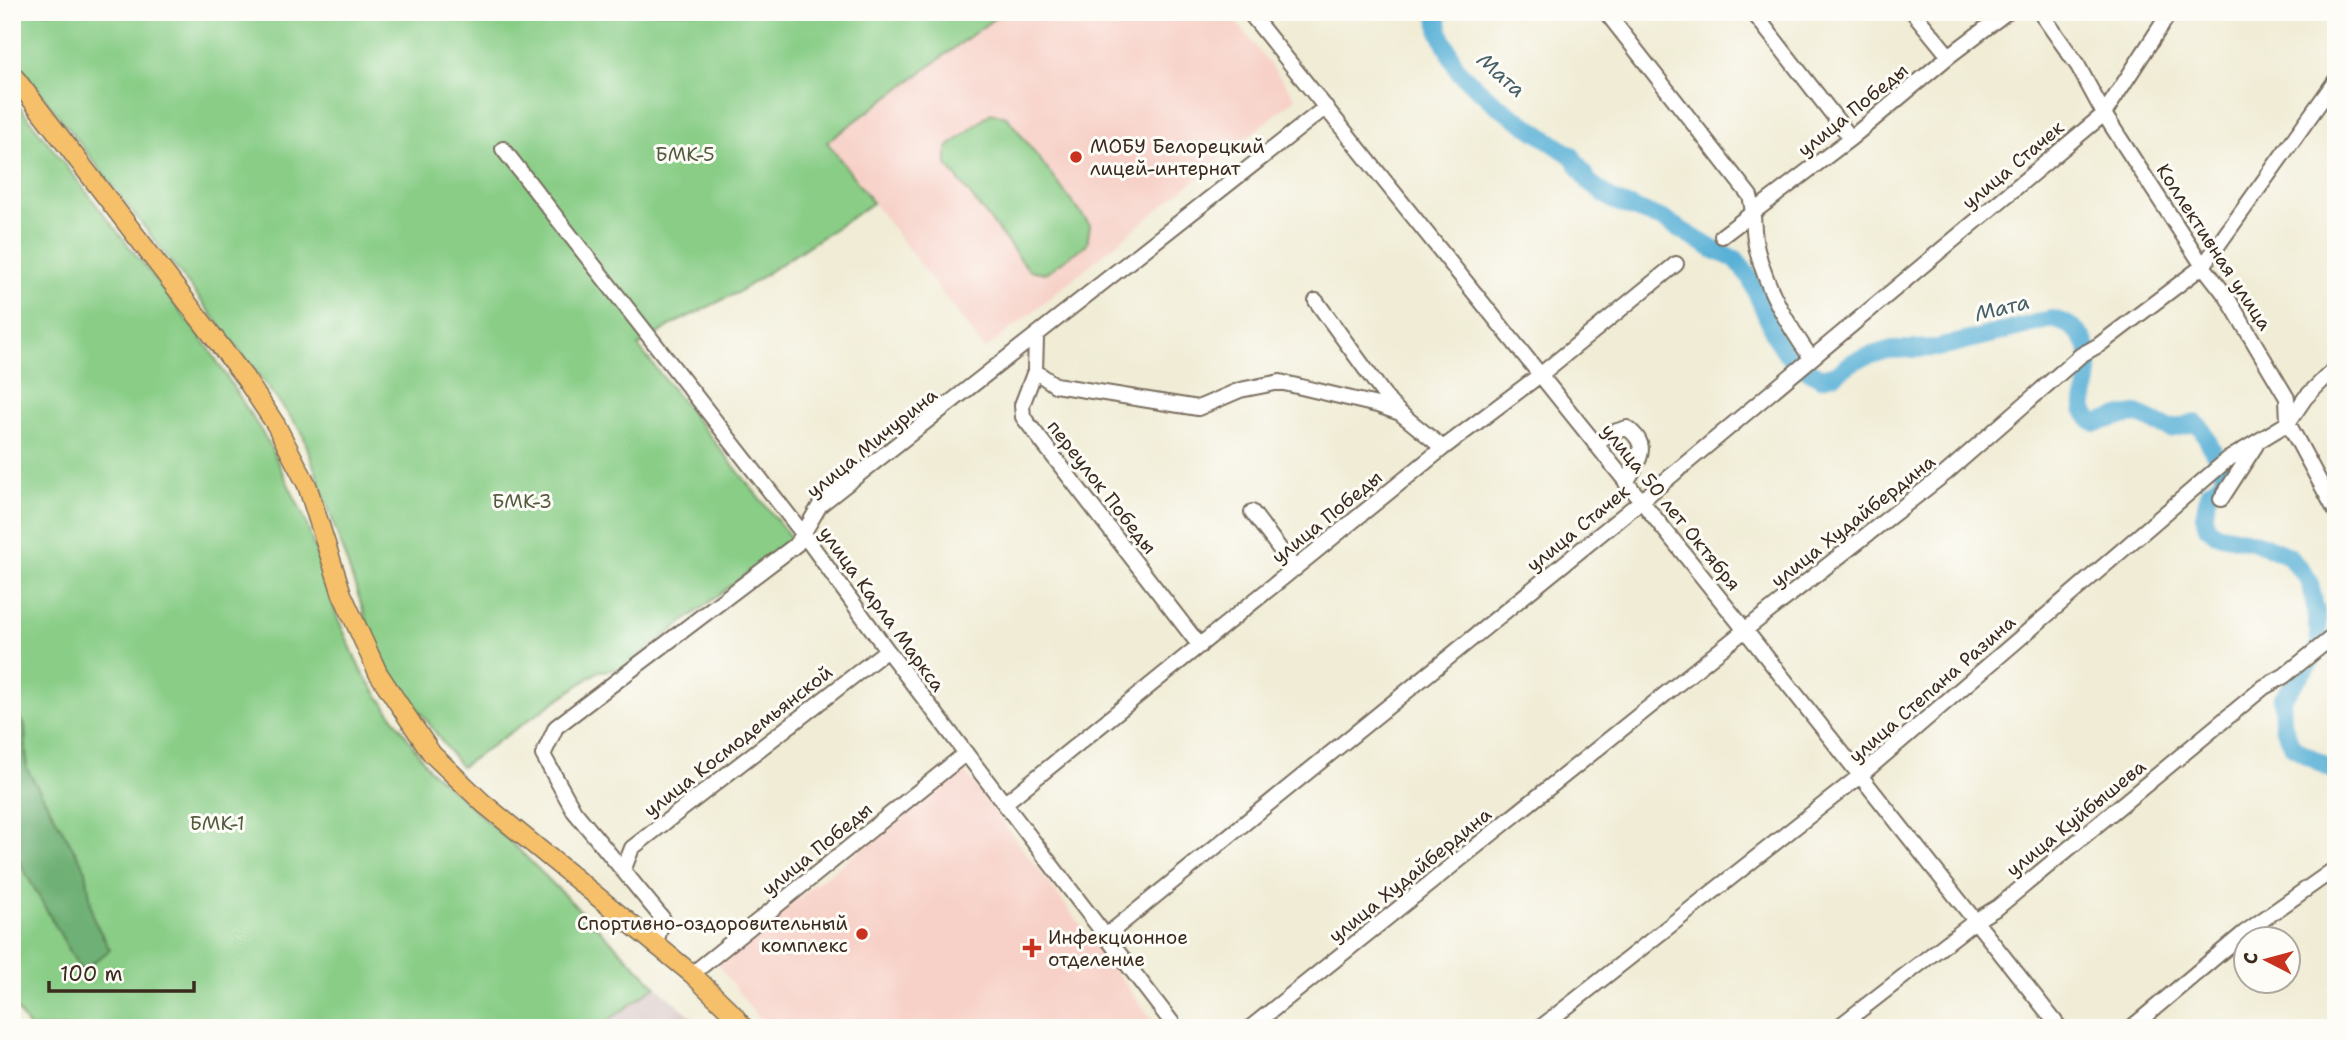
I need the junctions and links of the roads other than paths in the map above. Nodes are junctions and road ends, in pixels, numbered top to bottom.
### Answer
1 (1249, 12) edge
2 (1606, 12) edge
3 (1753, 12) edge
4 (1913, 12) edge
5 (2007, 12) edge
6 (2040, 12) edge
7 (2170, 12) edge
8 (1949, 56) junction
9 (12, 74) edge
10 (2336, 80) edge
11 (1326, 107) junction
12 (2104, 114) junction
13 (1851, 138) junction
14 (503, 149) dead end
15 (1754, 211) junction
16 (1722, 236) dead end
17 (1676, 264) dead end
18 (2203, 267) junction
19 (1316, 301) dead end
20 (1036, 337) junction
21 (1811, 358) junction
22 (1035, 371) junction
23 (2334, 373) edge
24 (1540, 375) junction
25 (1400, 413) junction
26 (2288, 423) junction
27 (2259, 440) junction
28 (1595, 444) junction
29 (1443, 448) junction
30 (1626, 483) junction
31 (2221, 499) dead end
32 (1641, 501) junction
33 (1252, 512) dead end
34 (2336, 512) edge
35 (804, 535) junction
36 (1295, 569) junction
37 (1745, 630) junction
38 (2336, 634) edge
39 (1200, 646) junction
40 (887, 650) junction
41 (966, 753) junction
42 (1861, 775) junction
43 (1005, 803) junction
44 (2336, 868) edge
45 (624, 871) junction
46 (1975, 920) junction
47 (1107, 935) junction
48 (654, 946) junction
49 (692, 974) junction
50 (744, 1028) edge
51 (1176, 1028) edge
52 (1250, 1028) edge
53 (1540, 1028) edge
54 (1837, 1028) edge
55 (2060, 1028) edge
56 (2132, 1028) edge

1 - 11 street, улица 50 лет Октября
2 - 15 street
3 - 13 street
4 - 8 street
5 - 8 street, улица Победы
6 - 12 street, Коллективная улица
7 - 12 street, улица Стачек
8 - 13 street, улица Победы
9 - 48 main road
10 - 18 street, улица Худайбердина
11 - 20 street, улица Мичурина
11 - 24 street, улица 50 лет Октября
12 - 18 street, Коллективная улица
12 - 21 street, улица Стачек
13 - 15 street, улица Победы
14 - 35 street, улица Карла Маркса
15 - 16 street, улица Победы
15 - 21 street
17 - 24 street, улица Победы
18 - 26 street, Коллективная улица
18 - 37 street, улица Худайбердина
19 - 25 street
20 - 22 street, переулок Победы
20 - 35 street, улица Мичурина
21 - 32 street, улица Стачек
22 - 25 street
22 - 39 street, переулок Победы
23 - 26 street, улица Степана Разина
24 - 28 street, улица 50 лет Октября
24 - 29 street, улица Победы
25 - 29 street
26 - 27 street, улица Степана Разина
26 - 34 street, Коллективная улица
27 - 31 street
27 - 42 street, улица Степана Разина
28 - 30 street, улица 50 лет Октября
28 - 30 street
29 - 36 street, улица Победы
30 - 32 street, улица 50 лет Октября
32 - 37 street, улица 50 лет Октября
32 - 47 street, улица Стачек
33 - 36 street
35 - 40 street, улица Карла Маркса
35 - 45 street, улица Мичурина
36 - 39 street, улица Победы
37 - 42 street, улица 50 лет Октября
37 - 52 street, улица Худайбердина
38 - 46 street, улица Куйбышева
39 - 43 street, улица Победы
40 - 41 street, улица Карла Маркса
40 - 45 street, улица Космодемьянской
41 - 43 street, улица Карла Маркса
41 - 49 street, улица Победы
42 - 46 street, улица 50 лет Октября
42 - 53 street, улица Степана Разина
43 - 47 street, улица Карла Маркса
44 - 56 street
45 - 48 street, улица Мичурина
46 - 54 street, улица Куйбышева
46 - 55 street, улица 50 лет Октября
47 - 51 street, улица Карла Маркса
48 - 49 main road
49 - 50 main road

